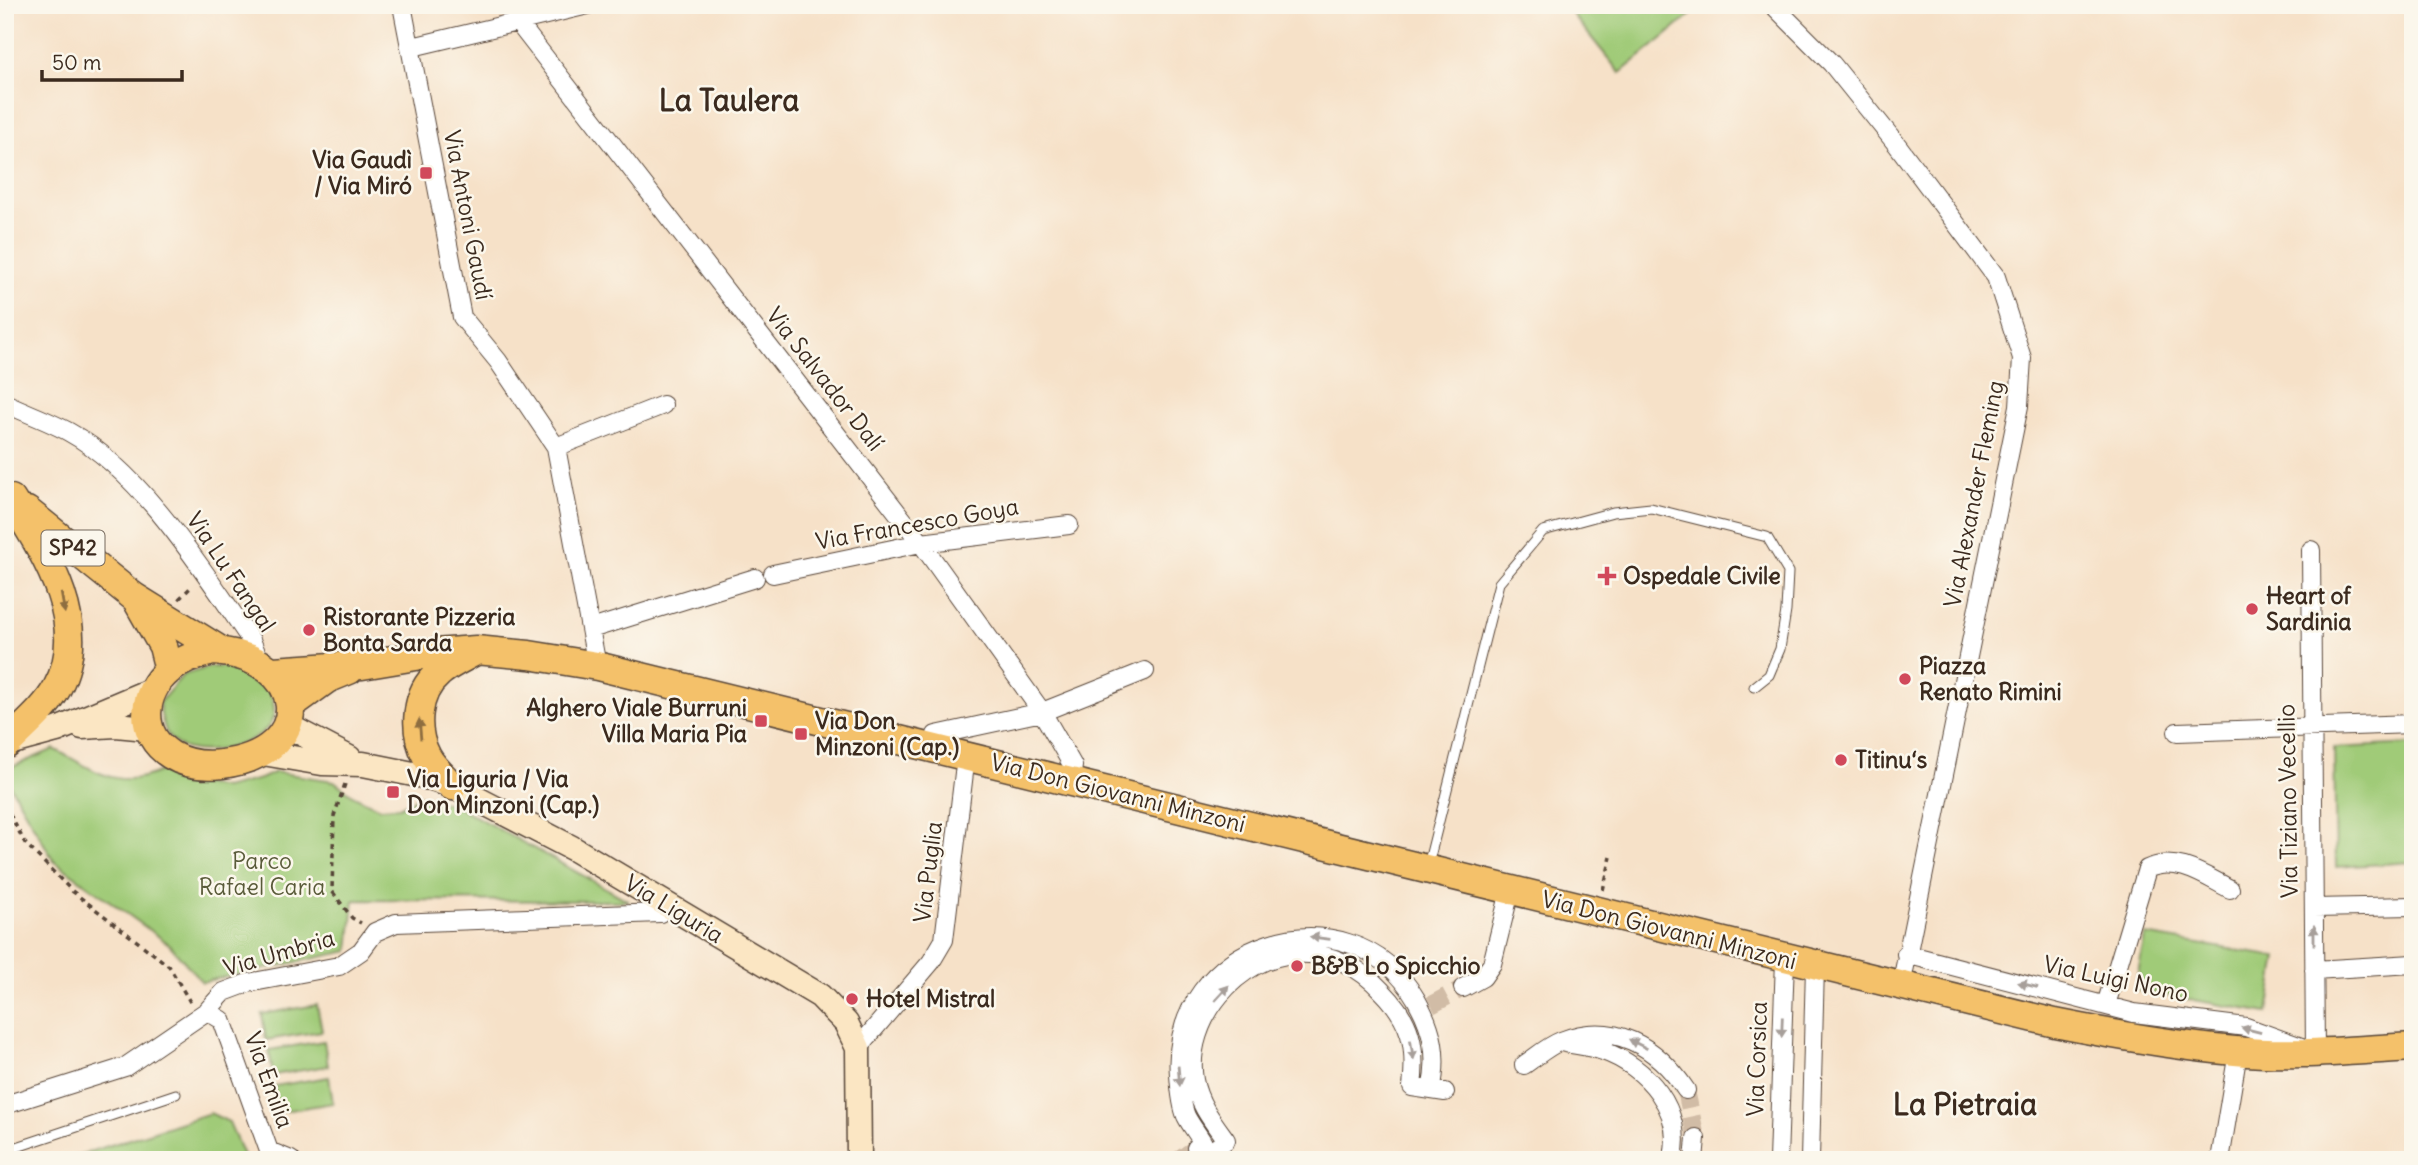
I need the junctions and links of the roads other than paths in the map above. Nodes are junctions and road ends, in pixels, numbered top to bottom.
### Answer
1 (402, 5) edge
2 (588, 5) edge
3 (1773, 5) edge
4 (516, 20) junction
5 (412, 47) junction
6 (5, 403) edge
7 (663, 405) dead end
8 (556, 447) junction
9 (8, 497) edge
10 (1069, 525) dead end
11 (921, 543) junction
12 (2311, 550) dead end
13 (134, 597) junction
14 (591, 629) junction
15 (476, 650) junction
16 (221, 651) junction
17 (362, 665) junction
18 (597, 666) junction
19 (266, 667) junction
20 (1145, 670) dead end
21 (162, 680) junction
22 (1754, 687) dead end
23 (1042, 712) junction
24 (288, 715) junction
25 (2413, 724) edge
26 (2312, 726) junction
27 (147, 728) junction
28 (57, 730) junction
29 (2177, 732) dead end
30 (6, 744) edge
31 (934, 747) junction
32 (263, 753) junction
33 (966, 756) junction
34 (355, 769) junction
35 (1071, 780) junction
36 (452, 786) junction
37 (1427, 870) junction
38 (2230, 889) dead end
39 (1510, 891) junction
40 (667, 904) junction
41 (2413, 906) edge
42 (2314, 908) junction
43 (1906, 954) junction
44 (1784, 959) junction
45 (2413, 964) edge
46 (1815, 966) junction
47 (2314, 970) junction
48 (1901, 986) junction
49 (1463, 988) tunnel mouth
50 (2106, 1005) junction
51 (200, 1008) junction
52 (1426, 1008) junction
53 (1405, 1018) junction
54 (1559, 1042) junction
55 (2413, 1047) edge
56 (858, 1048) junction
57 (2238, 1052) junction
58 (2315, 1052) junction
59 (1524, 1065) dead end
60 (1686, 1090) tunnel mouth
61 (176, 1094) dead end
62 (5, 1105) edge
63 (1696, 1138) tunnel mouth
64 (5, 1151) edge
65 (291, 1160) edge
66 (859, 1160) edge
67 (1672, 1160) edge
68 (1694, 1160) edge
69 (1778, 1160) edge
70 (1810, 1160) edge
71 (2220, 1160) edge

1 - 5 street, Via Antoni Gaudí
2 - 4 street
3 - 43 street, Via Alexander Fleming
4 - 5 street
4 - 11 street, Via Salvador Dalí
5 - 8 street, Via Antoni Gaudí
6 - 19 street, Via Lu Fangal
7 - 8 street
8 - 14 street, Via Antoni Gaudí
9 - 13 main road, SP42
9 -> 30 main road
10 - 11 street, Via Francesco Goya
11 - 14 street, Via Francesco Goya
11 - 23 street, Via Salvador Dalí
12 - 26 street, Via Tiziano Vecellio
13 - 16 main road, SP42
13 - 21 main road, SP42
14 - 18 street, Via Antoni Gaudí
15 - 17 main road, Via Don Giovanni Minzoni
15 - 18 main road, Via Don Giovanni Minzoni
36 -> 15 main road
16 - 19 main road
16 - 21 main road
17 - 19 main road, Via Don Giovanni Minzoni
17 - 24 main road, Via Don Giovanni Minzoni
18 - 31 main road, Via Don Giovanni Minzoni
19 - 24 main road
20 - 23 street, Via Don Giovanni Minzoni
21 - 27 main road
21 - 28 street
22 - 37 lane
23 - 31 street, Via Don Giovanni Minzoni
23 - 35 street, Via Salvador Dalí
24 - 32 main road
24 - 34 street, Via Liguria
25 - 26 street
26 - 29 street
26 - 42 street, Via Tiziano Vecellio
27 - 28 street
27 - 32 main road
28 - 30 street
31 - 33 main road, Via Don Giovanni Minzoni
32 - 34 street, Via Liguria
33 - 35 main road, Via Don Giovanni Minzoni
33 - 56 street, Via Puglia
34 - 36 street, Via Liguria
35 - 37 main road, Via Don Giovanni Minzoni
36 - 40 street, Via Liguria
37 - 39 main road, Via Don Giovanni Minzoni
38 - 50 street
39 - 44 main road, Via Don Giovanni Minzoni
39 - 49 street
40 - 51 street, Via Umbria
40 - 56 street, Via Liguria
41 - 42 street
47 -> 42 street, Via Tiziano Vecellio
43 - 48 street, Via Alexander Fleming
50 -> 43 street, Via Luigi Nono
44 - 46 main road, Via Don Giovanni Minzoni
44 -> 69 street, Via Corsica
45 - 47 street
46 - 48 main road, Via Don Giovanni Minzoni
46 - 70 street
47 - 58 street, Via Tiziano Vecellio
48 - 57 main road, Via Don Giovanni Minzoni
58 -> 50 street, Via Luigi Nono
51 - 62 street, Via Umbria
51 - 65 street, Via Emilia
52 - 53 street
53 -> 52 street
52 -> 53 street
54 - 59 street
60 -> 54 street
54 - 67 street
55 - 58 main road, Via Don Giovanni Minzoni
56 - 66 street, Via Liguria
57 - 58 main road, Via Don Giovanni Minzoni
57 - 71 street
61 - 64 lane
63 - 68 street

